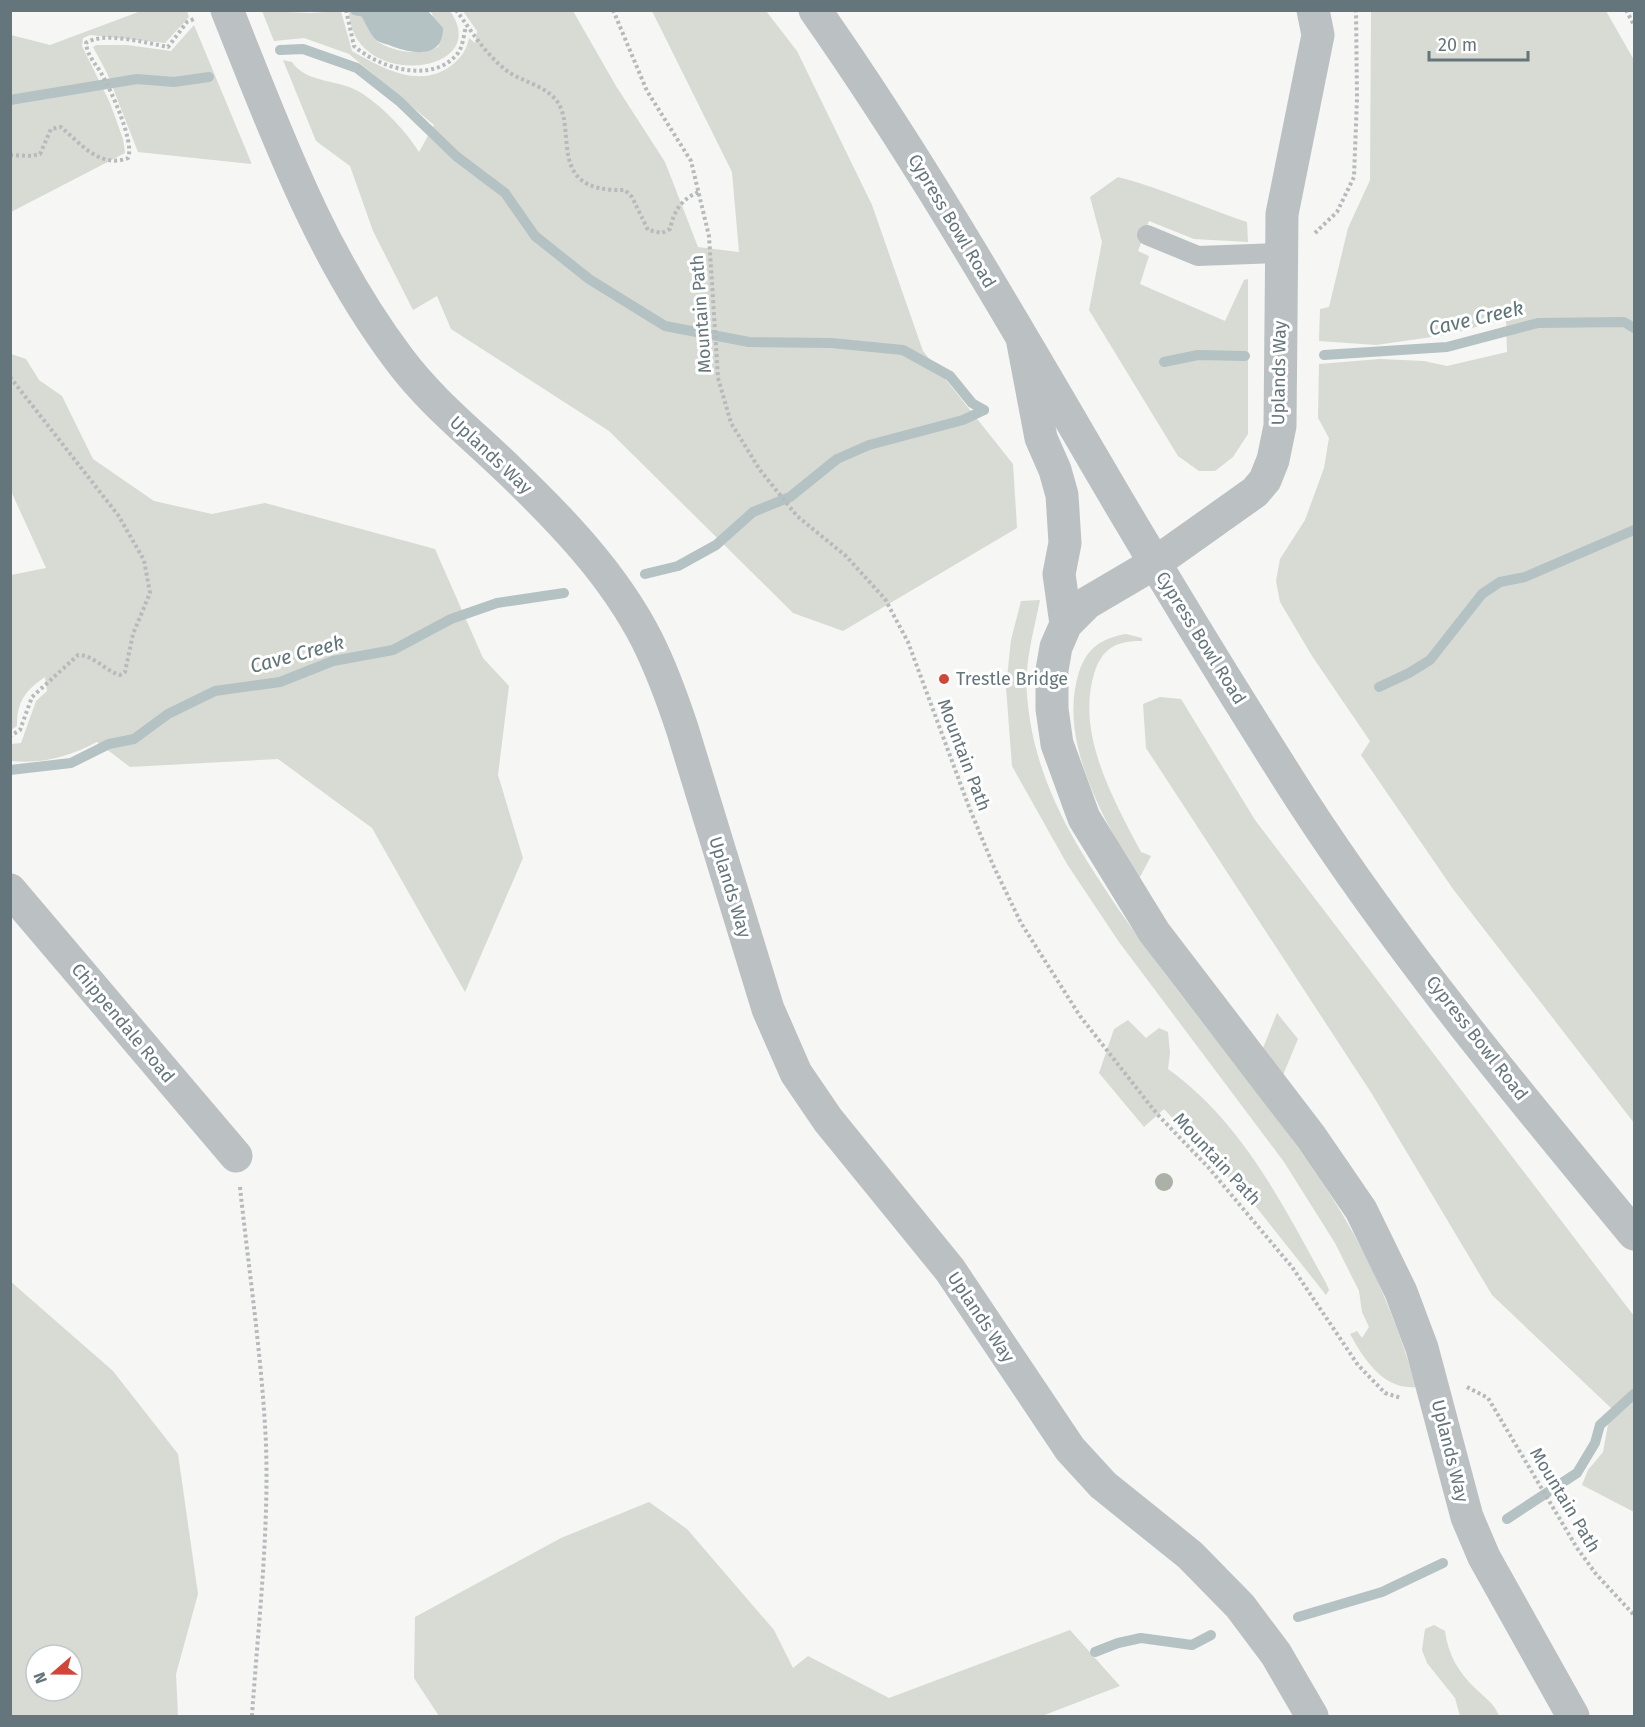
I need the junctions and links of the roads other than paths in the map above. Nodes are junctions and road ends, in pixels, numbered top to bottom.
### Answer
1 (815, 10) edge
2 (1313, 10) edge
3 (214, 13) edge
4 (1147, 235) dead end
5 (1282, 253) junction
6 (1023, 338) junction
7 (1155, 563) junction
8 (1066, 624) junction
9 (10, 890) edge
10 (236, 1156) road end
11 (1635, 1234) edge
12 (1312, 1716) edge
13 (1573, 1716) edge

1 - 6 street, Cypress Bowl Road
2 - 5 street, Uplands Way
3 - 12 street, Uplands Way
4 - 5 lane
5 - 7 street, Uplands Way
6 - 7 street, Cypress Bowl Road
6 - 8 street
7 - 8 street, Uplands Way
7 - 11 street, Cypress Bowl Road
8 - 13 street, Uplands Way
9 - 10 street, Chippendale Road

